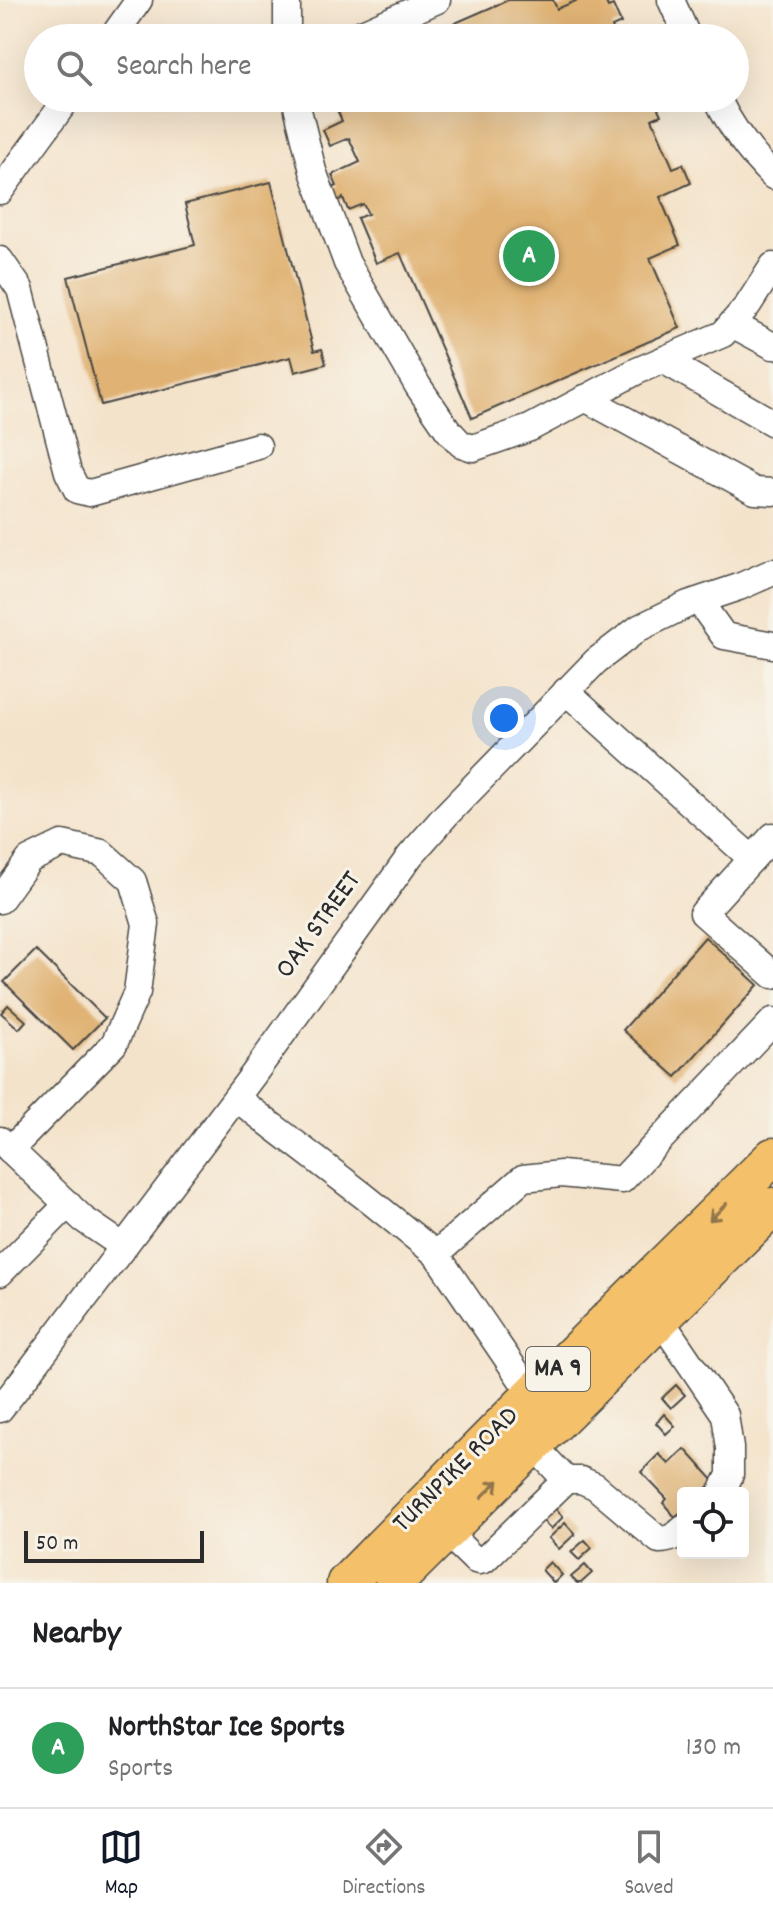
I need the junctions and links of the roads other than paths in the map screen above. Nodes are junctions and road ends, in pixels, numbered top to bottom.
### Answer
1 (139, 0) edge
2 (287, 0) edge
3 (437, 0) edge
4 (671, 0) edge
5 (122, 24) edge
6 (287, 24) edge
7 (383, 24) edge
8 (682, 24) edge
9 (58, 112) edge
10 (298, 112) edge
11 (723, 112) edge
12 (773, 176) edge
13 (0, 191) edge
14 (0, 260) edge
15 (773, 266) edge
16 (732, 324) junction
17 (773, 346) edge
18 (663, 360) junction
19 (585, 398) junction
20 (773, 423) edge
21 (258, 446) dead end
22 (773, 492) edge
23 (773, 572) edge
24 (699, 601) junction
25 (773, 645) edge
26 (566, 691) junction
27 (773, 836) edge
28 (752, 859) junction
29 (0, 900) edge
30 (773, 975) edge
31 (773, 1021) edge
32 (236, 1098) junction
33 (5, 1145) edge
34 (773, 1157) edge
35 (68, 1204) junction
36 (773, 1207) edge
37 (124, 1247) junction
38 (436, 1254) junction
39 (0, 1273) edge
40 (660, 1319) junction
41 (532, 1395) junction
42 (0, 1409) edge
43 (533, 1445) junction
44 (566, 1480) junction
45 (724, 1487) edge
46 (446, 1532) junction
47 (677, 1534) edge
48 (346, 1583) edge
49 (394, 1583) edge

1 - 5 street
2 - 6 street
3 - 7 street
4 - 8 street
9 - 13 street
10 - 19 street
11 - 12 street
14 - 21 street
15 - 16 street
16 - 17 street
16 - 18 street
18 - 19 street
18 - 20 street
19 - 22 street
23 - 24 street, OAK STREET
24 - 25 street
24 - 26 street, OAK STREET
26 - 28 street
26 - 32 street, OAK STREET
27 - 28 street
28 - 30 street
29 - 33 street
31 - 38 street
32 - 37 street, OAK STREET
32 - 38 street
33 - 35 street
34 -> 41 highway, TURNPIKE ROAD / MA 9
35 - 37 street
35 - 39 street
36 - 40 highway, TURNPIKE ROAD / MA 9
37 - 42 street, OAK STREET
38 - 41 street
40 - 43 highway, TURNPIKE ROAD / MA 9
40 - 45 street
41 - 48 highway, TURNPIKE ROAD / MA 9
43 - 44 street
46 -> 43 highway, TURNPIKE ROAD / MA 9
44 - 46 street
44 - 47 street
46 - 49 highway, TURNPIKE ROAD / MA 9

